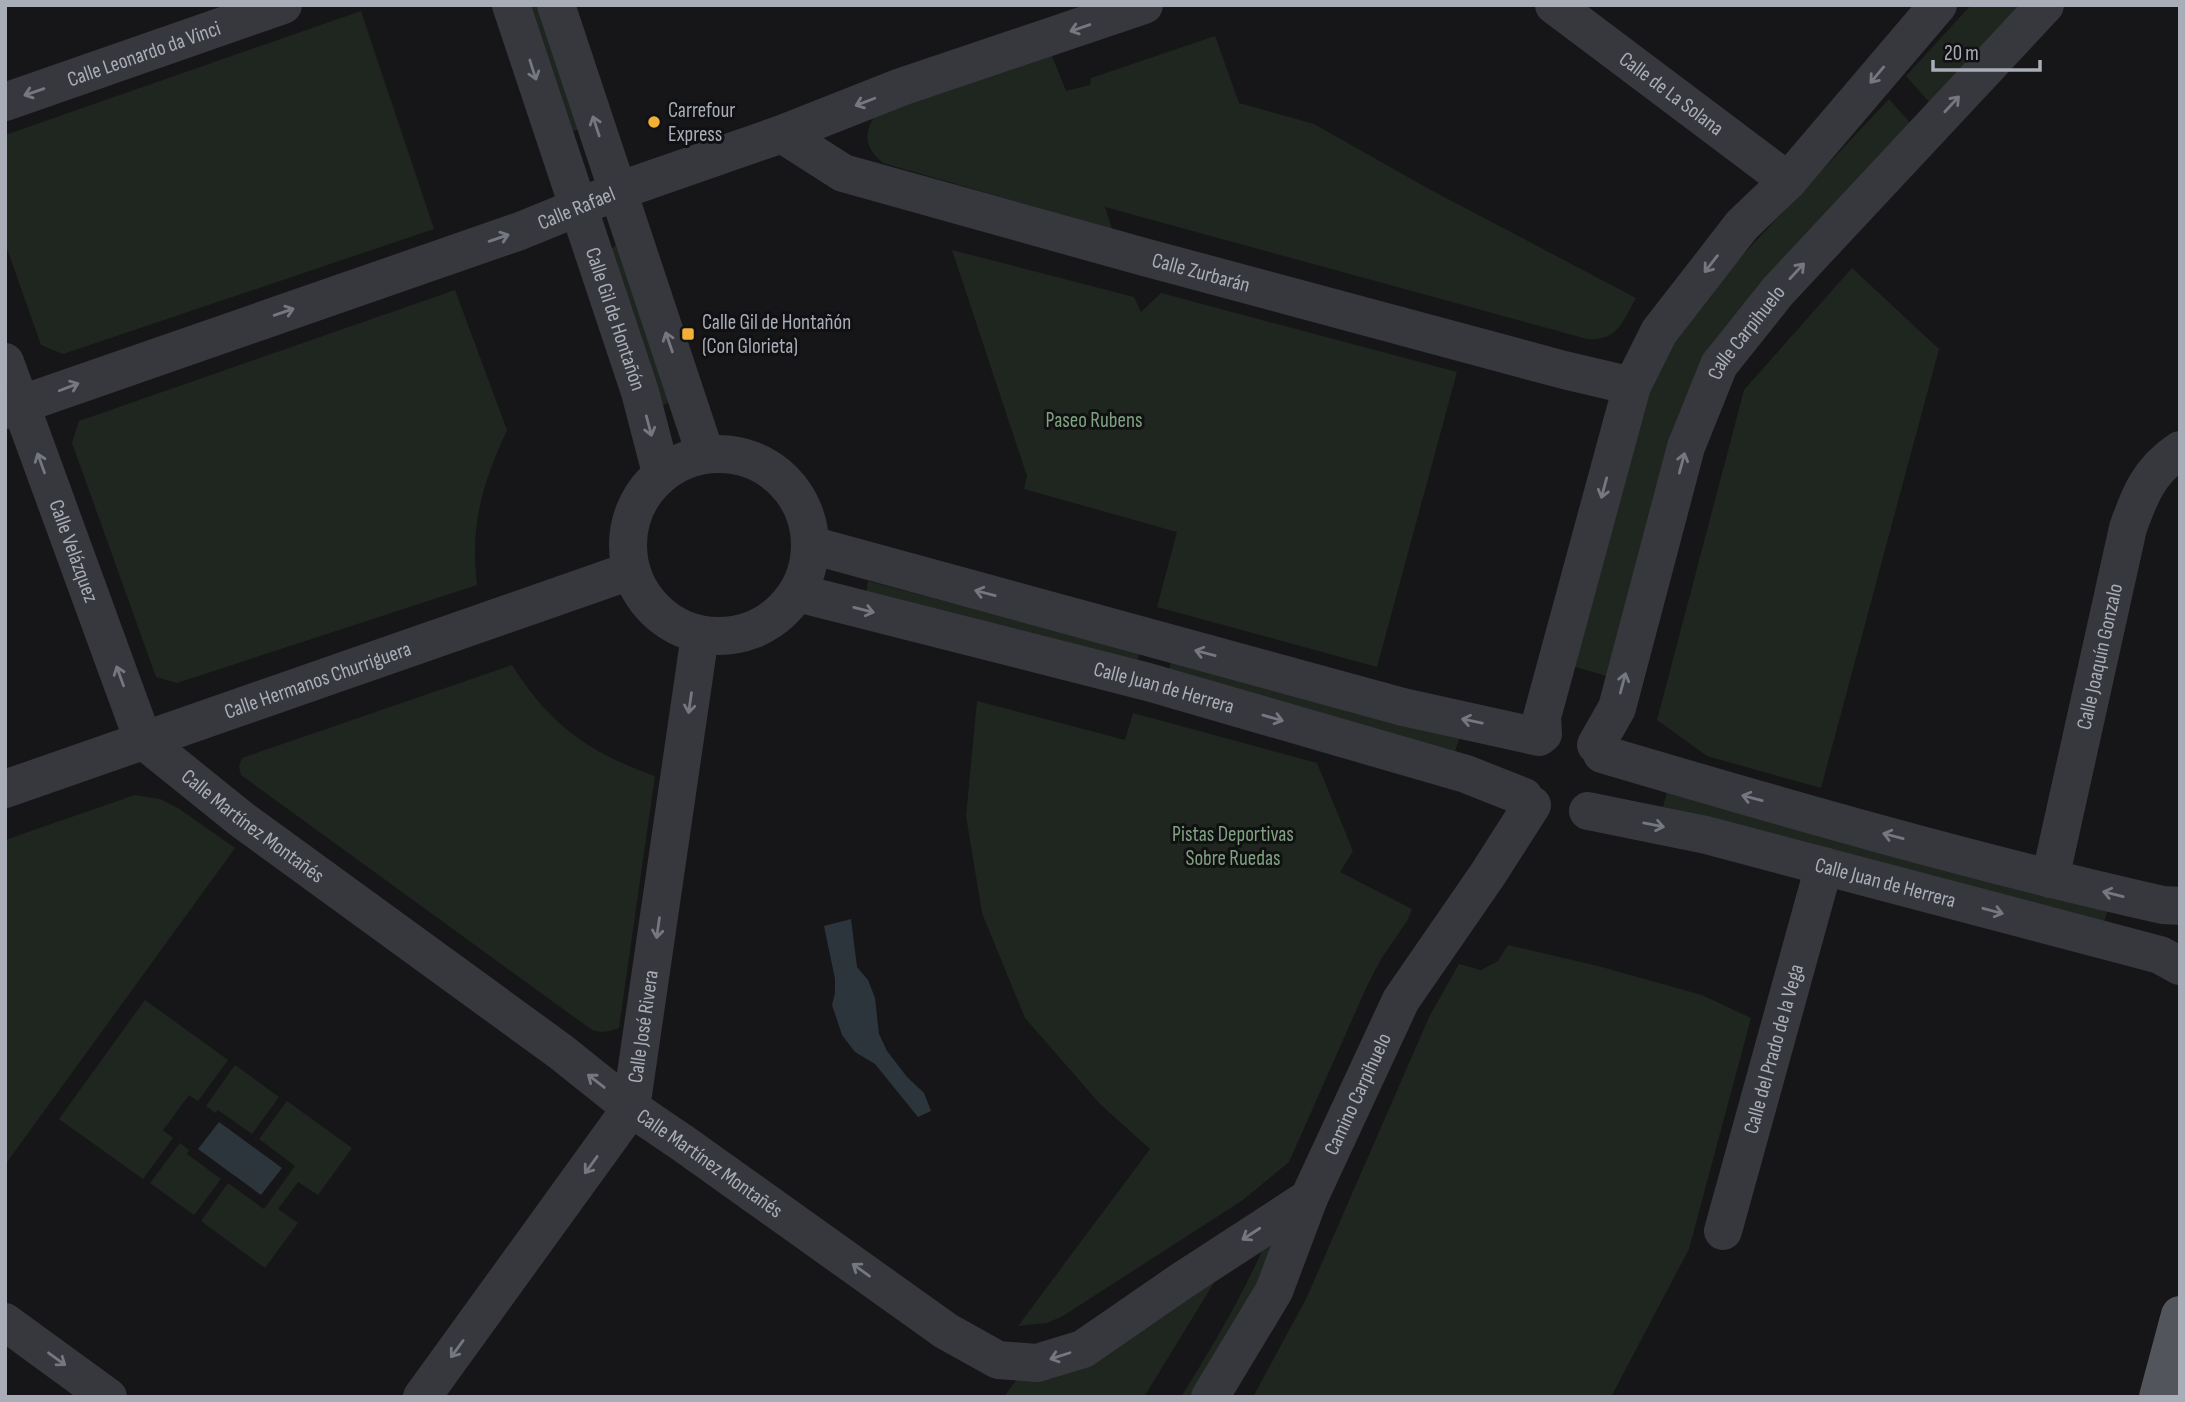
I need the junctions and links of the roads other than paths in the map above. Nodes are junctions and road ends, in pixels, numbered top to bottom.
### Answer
1 (283, 5) edge
2 (512, 5) edge
3 (556, 5) edge
4 (1144, 5) edge
5 (1555, 5) edge
6 (2045, 5) edge
7 (1928, 9) edge
8 (5, 102) edge
9 (782, 134) junction
10 (1788, 181) junction
11 (618, 191) junction
12 (580, 206) junction
13 (5, 362) edge
14 (1632, 386) junction
15 (13, 408) edge
16 (2180, 450) edge
17 (705, 453) junction
18 (661, 473) junction
19 (811, 545) junction
20 (630, 571) junction
21 (798, 593) junction
22 (700, 635) junction
23 (1541, 735) junction
24 (143, 740) junction
25 (1599, 749) junction
26 (5, 789) edge
27 (1528, 801) junction
28 (1588, 811) junction
29 (1824, 866) junction
30 (2050, 879) junction
31 (2180, 906) edge
32 (2180, 967) edge
33 (631, 1108) junction
34 (1309, 1198) junction
35 (1723, 1231) dead end
36 (2180, 1315) edge
37 (5, 1322) edge
38 (108, 1397) edge
39 (422, 1397) edge
40 (1210, 1397) edge
41 (2158, 1397) edge

1 -> 8 street, Calle Leonardo da Vinci
2 -> 12 street, Calle Gil de Hontañón
11 -> 3 street, Calle Gil de Hontañón
4 -> 9 street, Calle Rafael
5 - 10 street, Calle de La Solana
25 -> 6 street, Calle Carpihuelo
7 -> 10 street
9 - 11 street, Calle Rafael
9 - 14 street, Calle Zurbarán
10 -> 14 street
11 - 12 street, Calle Rafael
17 -> 11 street, Calle Gil de Hontañón
15 -> 12 street, Calle Rafael
12 -> 18 street, Calle Gil de Hontañón
13 - 15 street, Calle Velázquez
14 -> 23 street
24 -> 15 street, Calle Velázquez
16 - 30 street, Calle Joaquín Gonzalo
17 - 18 street
17 - 19 street
18 - 20 street
19 - 21 street
23 -> 19 street
20 - 22 street
20 - 24 street, Calle Hermanos Churriguera
21 - 22 street
21 -> 27 street, Calle Juan de Herrera
22 -> 33 street, Calle José Rivera
23 - 25 street
23 - 27 street
24 - 26 street, Calle Hermanos Churriguera
33 -> 24 street, Calle Martínez Montañés
25 - 28 street
30 -> 25 street
27 - 28 street
27 - 34 street, Camino Carpihuelo
28 -> 29 street, Calle Juan de Herrera
29 -> 32 street, Calle Juan de Herrera
29 - 35 street, Calle del Prado de la Vega
31 -> 30 street
34 -> 33 street, Calle Martínez Montañés
33 -> 39 street, Calle José Rivera
34 - 40 street, Camino Carpihuelo
36 - 41 main road
37 -> 38 street

